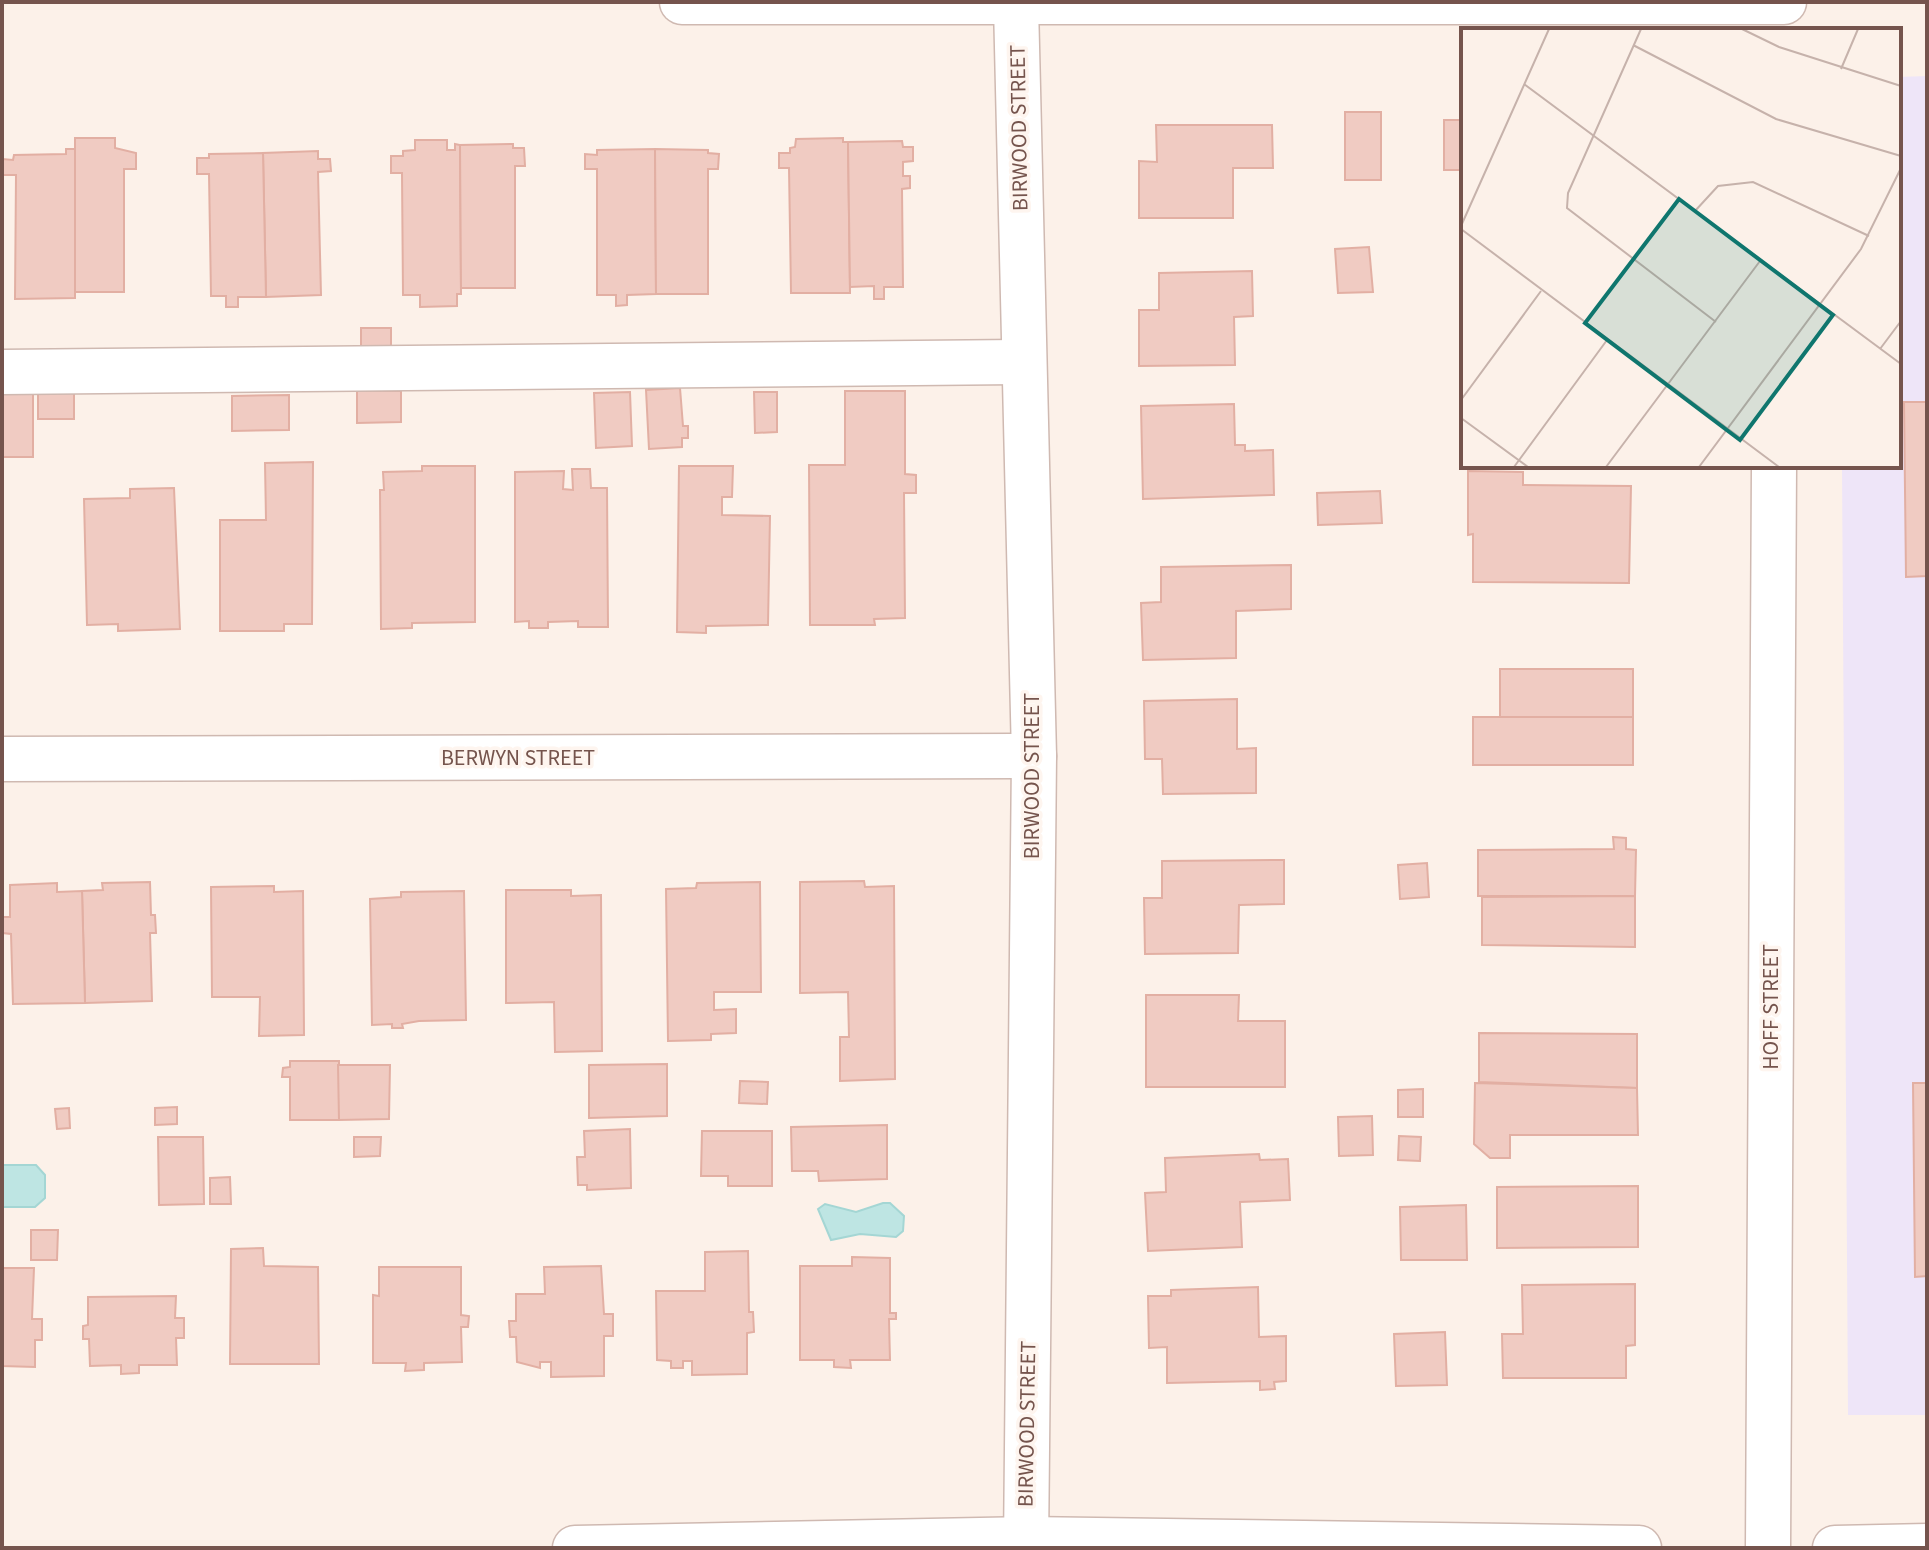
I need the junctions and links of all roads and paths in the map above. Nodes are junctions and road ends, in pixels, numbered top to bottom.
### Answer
1 (682, 2) edge
2 (1776, 2) edge
3 (1784, 2) edge
4 (1016, 5) junction
5 (1776, 28) edge
6 (1024, 362) junction
7 (2, 372) edge
8 (1774, 468) edge
9 (1034, 756) junction
10 (2, 759) edge
11 (1026, 1544) edge
12 (1927, 1546) edge
13 (575, 1548) edge
14 (1639, 1548) edge
15 (1768, 1548) edge
16 (1835, 1548) edge

1 - 4 street
2 - 3 street
2 - 4 street
2 - 5 street
4 - 6 street, BIRWOOD STREET
6 - 7 street
6 - 9 street, BIRWOOD STREET
8 - 15 street, HOFF STREET
9 - 10 street, BERWYN STREET
9 - 11 street, BIRWOOD STREET
11 - 13 street
11 - 14 street
12 - 16 street

